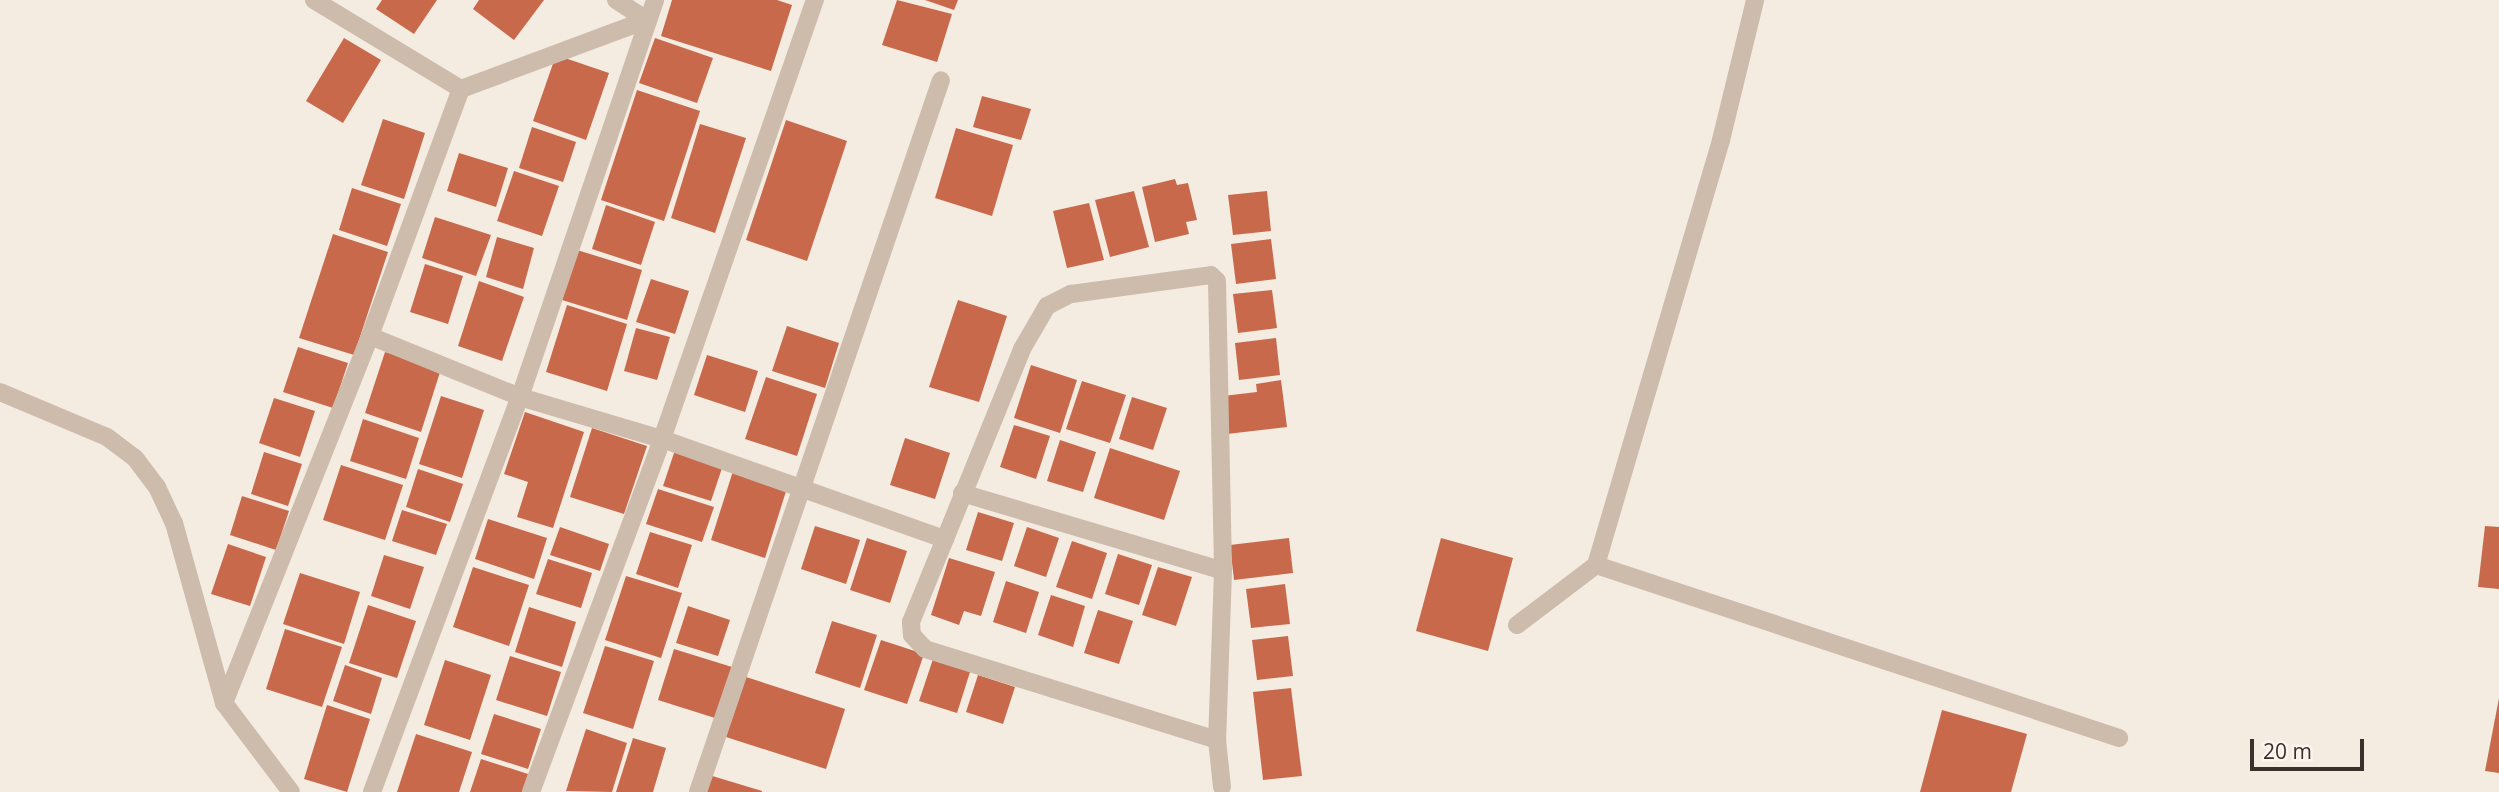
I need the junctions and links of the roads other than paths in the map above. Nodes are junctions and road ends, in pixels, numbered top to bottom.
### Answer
1 (314, 0) edge
2 (615, 0) edge
3 (655, 0) edge
4 (815, 0) edge
5 (1755, 0) edge
6 (647, 20) junction
7 (941, 80) dead end
8 (461, 89) junction
9 (370, 336) junction
10 (0, 391) edge
11 (520, 397) junction
12 (662, 439) junction
13 (800, 485) junction
14 (962, 493) junction
15 (945, 539) junction
16 (1597, 565) junction
17 (1223, 571) junction
18 (1517, 625) dead end
19 (224, 703) junction
20 (2119, 738) dead end
21 (1217, 740) junction
22 (1222, 787) dead end
23 (291, 792) edge
24 (372, 792) edge
25 (531, 792) edge
26 (698, 792) edge

1 - 8 street
2 - 6 street
3 - 6 street
4 - 12 street
5 - 16 street
6 - 8 street
6 - 11 street
7 - 13 street
8 - 9 street
9 - 11 street
9 - 19 street
10 - 19 street
11 - 12 street
11 - 24 street
12 - 13 street
12 - 25 street
13 - 15 street
13 - 26 street
14 - 15 street
14 - 17 street
14 - 17 street
15 - 21 street
16 - 18 street
16 - 20 street
17 - 21 street
19 - 23 street
21 - 22 street

